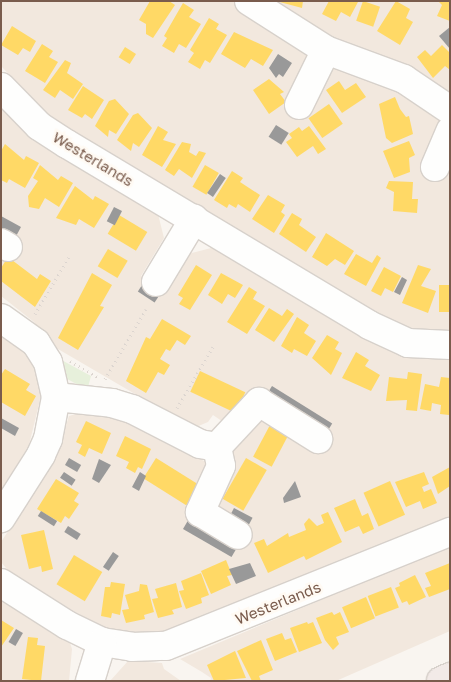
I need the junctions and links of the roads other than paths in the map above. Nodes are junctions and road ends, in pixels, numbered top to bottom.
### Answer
1 (249, 1) edge
2 (326, 50) junction
3 (1, 87) edge
4 (299, 104) dead end
5 (450, 110) edge
6 (450, 131) edge
7 (435, 167) dead end
8 (194, 219) junction
9 (156, 282) dead end
10 (1, 318) edge
11 (450, 345) edge
12 (56, 397) junction
13 (318, 439) dead end
14 (217, 447) junction
15 (1, 518) edge
16 (450, 532) edge
17 (238, 535) dead end
18 (1, 583) edge
19 (102, 642) junction
20 (450, 677) edge
21 (90, 681) edge
22 (441, 681) edge

1 - 2 street
2 - 4 street
2 - 5 street
3 - 8 street, Westerlands
6 - 7 street
8 - 9 street
8 - 11 street, Westerlands
10 - 12 street
12 - 14 street
12 - 15 street
13 - 14 street
14 - 17 street
16 - 19 street, Westerlands
18 - 19 street, Westerlands
19 - 21 street
20 - 22 highway

